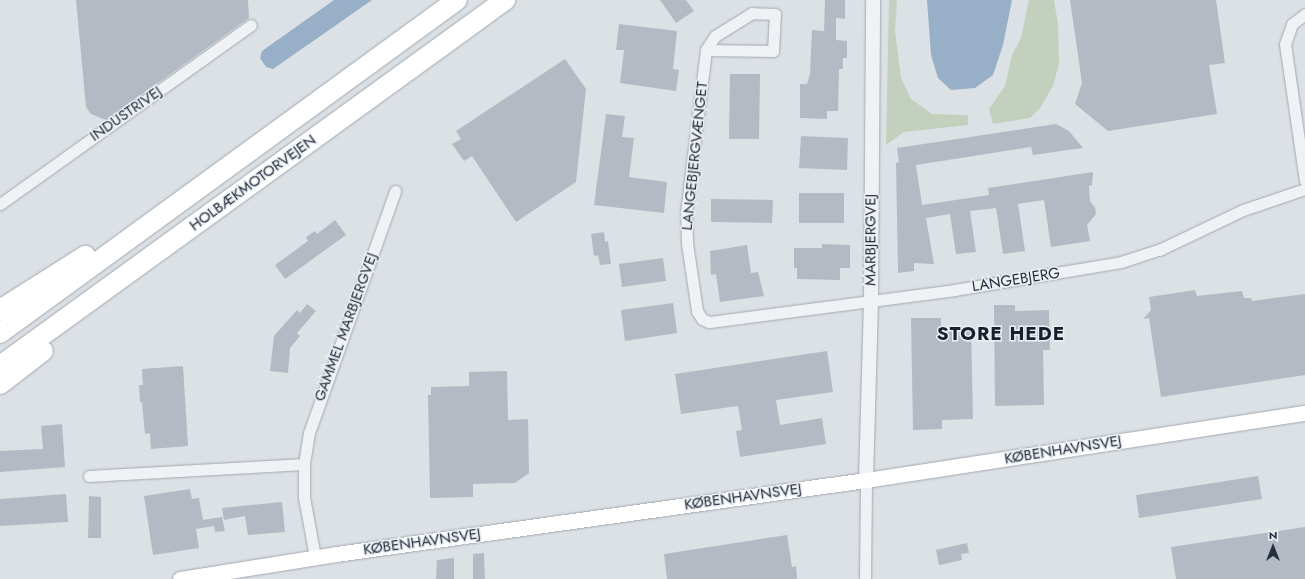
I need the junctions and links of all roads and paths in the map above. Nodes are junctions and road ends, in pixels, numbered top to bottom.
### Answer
1 (457, 0) edge
2 (505, 0) edge
3 (873, 0) edge
4 (1305, 14) edge
5 (251, 25) dead end
6 (706, 50) junction
7 (1305, 181) edge
8 (1305, 189) edge
9 (395, 191) dead end
10 (0, 204) edge
11 (166, 212) junction
12 (164, 247) junction
13 (871, 300) junction
14 (0, 310) edge
15 (714, 323) joint
16 (0, 333) edge
17 (0, 366) edge
18 (0, 384) edge
19 (1305, 413) edge
20 (304, 464) junction
21 (89, 476) dead end
22 (866, 480) junction
23 (315, 557) junction
24 (180, 579) edge
25 (865, 579) edge

1 - 11 highway, HOLBÆKMOTORVEJEN
2 - 12 highway, HOLBÆKMOTORVEJEN
3 - 13 street, MARBJERGVEJ
4 - 7 street
5 - 10 street, INDUSTRIVEJ
6 - 6 street, LANGEBJERGVÆNGET
6 - 15 street, LANGEBJERGVÆNGET
8 - 13 street, LANGEBJERG
9 - 20 street, GAMMEL MARBJERGVEJ
11 - 14 highway
11 - 16 highway, HOLBÆKMOTORVEJEN
12 - 17 highway, HOLBÆKMOTORVEJEN
12 - 18 highway
13 - 15 street, LANGEBJERG
13 - 22 street, MARBJERGVEJ
19 - 22 main road, KØBENHAVNSVEJ
20 - 21 street
20 - 23 street, GAMMEL MARBJERGVEJ
22 - 23 main road, KØBENHAVNSVEJ
22 - 25 street
23 - 24 main road, KØBENHAVNSVEJ

